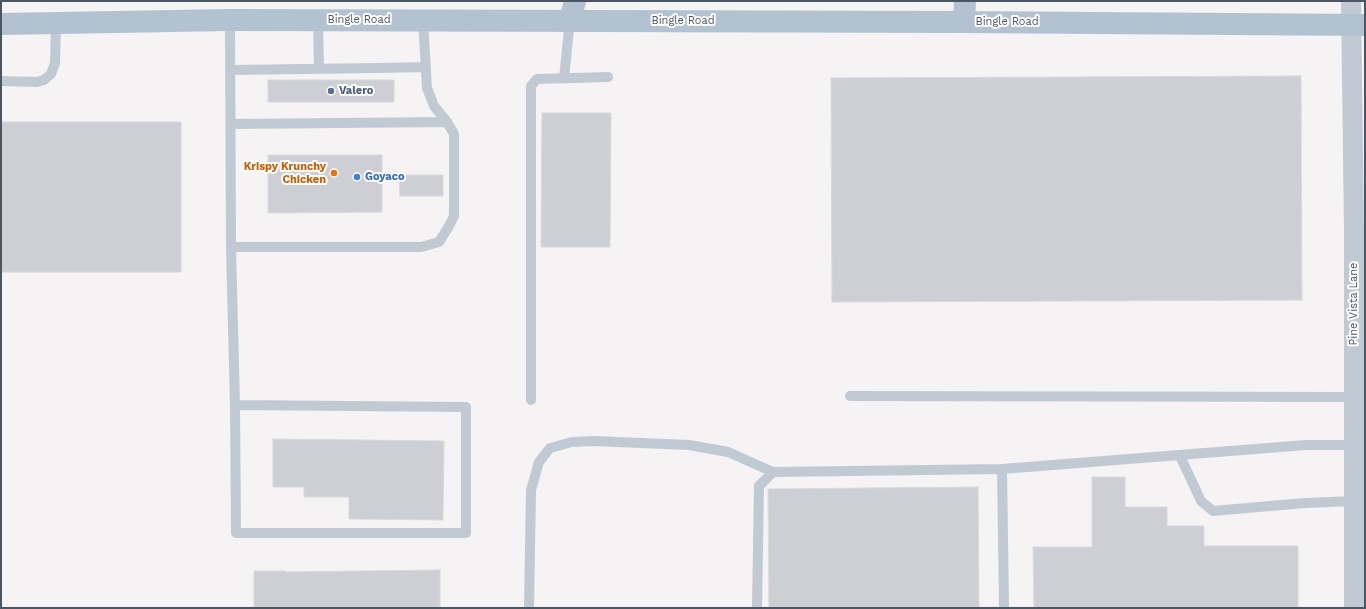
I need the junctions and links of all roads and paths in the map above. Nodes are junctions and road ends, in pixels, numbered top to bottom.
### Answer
1 (1352, 1) edge
2 (230, 10) edge
3 (573, 10) edge
4 (964, 11) edge
5 (318, 20) junction
6 (423, 20) junction
7 (56, 23) junction
8 (1358, 25) edge
9 (2, 28) edge
10 (426, 67) junction
11 (319, 69) junction
12 (230, 70) junction
13 (608, 77) dead end
14 (564, 78) junction
15 (1, 81) edge
16 (447, 122) junction
17 (231, 124) junction
18 (231, 247) junction
19 (1360, 280) edge
20 (1360, 330) edge
21 (850, 396) dead end
22 (1354, 397) junction
23 (531, 400) dead end
24 (235, 405) junction
25 (1354, 445) junction
26 (1180, 456) junction
27 (1002, 469) junction
28 (1360, 471) edge
29 (773, 472) junction
30 (1354, 501) junction
31 (529, 608) edge
32 (757, 608) edge
33 (1004, 608) edge
34 (1354, 608) edge

1 - 8 street, Pine Vista Lane
2 - 5 main road, Bingle Road
2 - 7 main road, Bingle Road
2 - 12 lane
3 - 4 main road, Bingle Road
3 - 6 main road, Bingle Road
3 - 14 lane
4 - 8 main road, Bingle Road
5 - 6 main road, Bingle Road
5 - 11 lane
6 - 10 lane
7 - 9 main road, Bingle Road
7 - 15 lane
8 - 19 street, Pine Vista Lane
10 - 11 lane
10 - 16 lane
11 - 12 lane
12 - 17 lane
13 - 14 lane
14 - 23 lane
16 - 17 lane
16 - 18 lane
17 - 18 lane
18 - 24 lane
19 - 20 street, Pine Vista Lane
20 - 22 street, Pine Vista Lane
21 - 22 lane
22 - 25 street, Pine Vista Lane
24 - 24 lane
25 - 26 lane
25 - 28 street, Pine Vista Lane
26 - 27 lane
26 - 30 lane
27 - 29 lane
27 - 33 lane
28 - 30 street, Pine Vista Lane
29 - 31 lane
29 - 32 lane
30 - 34 street, Pine Vista Lane

